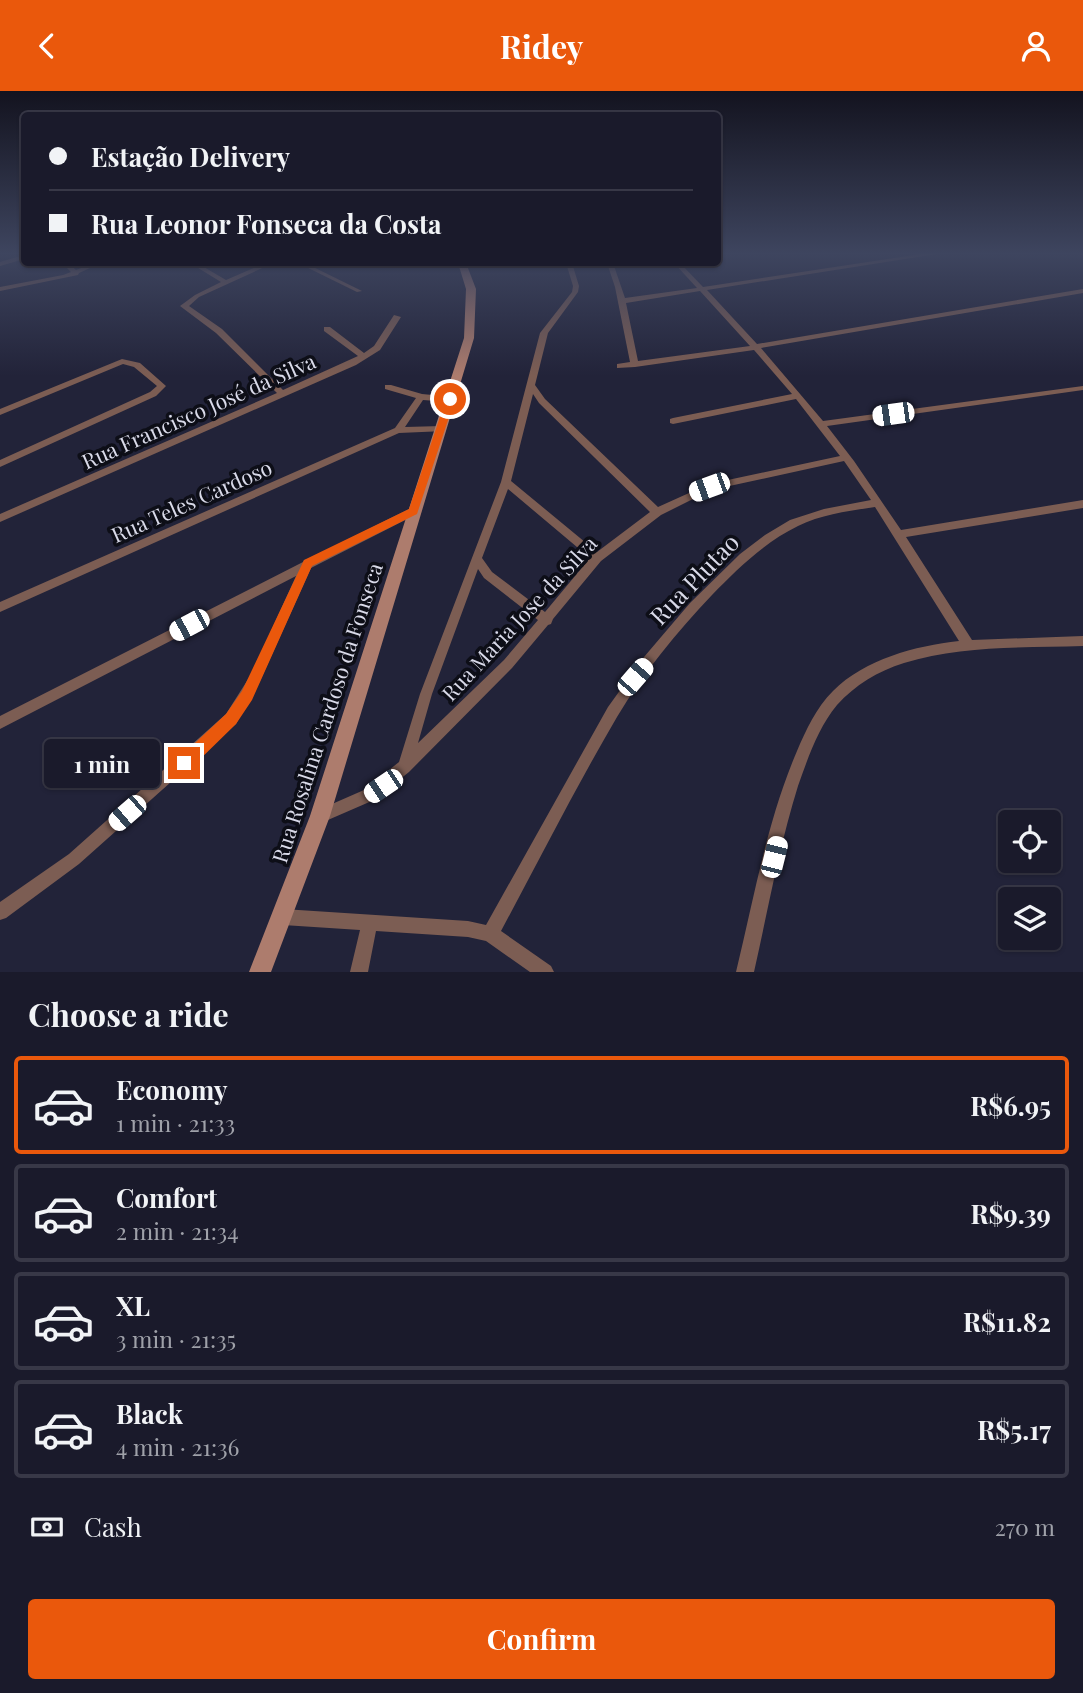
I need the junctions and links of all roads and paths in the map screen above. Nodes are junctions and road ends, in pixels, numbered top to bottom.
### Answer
1 (201, 294) edge
2 (471, 294) edge
3 (573, 294) edge
4 (620, 294) edge
5 (668, 294) edge
6 (707, 294) edge
7 (1059, 294) edge
8 (622, 301) junction
9 (397, 317) dead end
10 (327, 328) dead end
11 (755, 347) junction
12 (364, 357) junction
13 (635, 365) junction
14 (620, 366) dead end
15 (530, 384) junction
16 (388, 387) dead end
17 (1083, 388) edge
18 (282, 394) junction
19 (797, 396) junction
20 (421, 397) junction
21 (450, 399) junction
22 (0, 412) edge
23 (673, 421) dead end
24 (819, 424) junction
25 (442, 429) junction
26 (398, 430) junction
27 (845, 458) junction
28 (0, 464) edge
29 (506, 482) junction
30 (877, 503) junction
31 (1083, 504) edge
32 (413, 511) junction
33 (657, 512) junction
34 (0, 518) edge
35 (900, 534) junction
36 (597, 558) junction
37 (476, 559) junction
38 (308, 563) junction
39 (0, 607) edge
40 (547, 620) junction
41 (1083, 641) edge
42 (968, 646) junction
43 (0, 723) edge
44 (404, 767) junction
45 (320, 816) junction
46 (0, 912) edge
47 (283, 917) junction
48 (370, 923) junction
49 (490, 934) junction
50 (260, 972) edge
51 (359, 972) edge
52 (545, 972) edge
53 (745, 972) edge

1 - 18 street
2 - 21 street, Rua Rosalina Cardoso da Fonseca
3 - 15 street
4 - 8 street
5 - 8 street
6 - 11 street
7 - 11 street
8 - 13 street
9 - 12 street, Rua Francisco José da Silva
10 - 12 street
11 - 13 street
11 - 19 street
12 - 18 street, Rua Francisco José da Silva
13 - 14 street
15 - 29 street
15 - 33 street
16 - 20 street
17 - 24 street
18 - 34 street, Rua Francisco José da Silva
19 - 23 street
19 - 24 street
20 - 21 street
20 - 26 street
21 - 25 street, Rua Rosalina Cardoso da Fonseca
22 - 28 street
24 - 27 street
25 - 26 street, Rua Teles Cardoso
25 - 32 street, Rua Rosalina Cardoso da Fonseca
26 - 39 street, Rua Teles Cardoso
27 - 30 street
27 - 33 street, Rua Maria Jose da Silva
29 - 36 street
29 - 37 street
30 - 35 street
30 - 49 street, Rua Plutao
31 - 35 street
32 - 38 street
32 - 45 street, Rua Rosalina Cardoso da Fonseca
33 - 36 street, Rua Maria Jose da Silva
35 - 42 street
36 - 40 street, Rua Maria Jose da Silva
37 - 40 street
37 - 44 street
38 - 43 street
38 - 46 street
40 - 44 street, Rua Maria Jose da Silva
41 - 42 street
42 - 53 street
44 - 45 street, Rua Maria Jose da Silva
45 - 47 street, Rua Rosalina Cardoso da Fonseca
47 - 48 street
47 - 50 street, Rua Rosalina Cardoso da Fonseca
48 - 49 street
48 - 51 street
49 - 52 street

